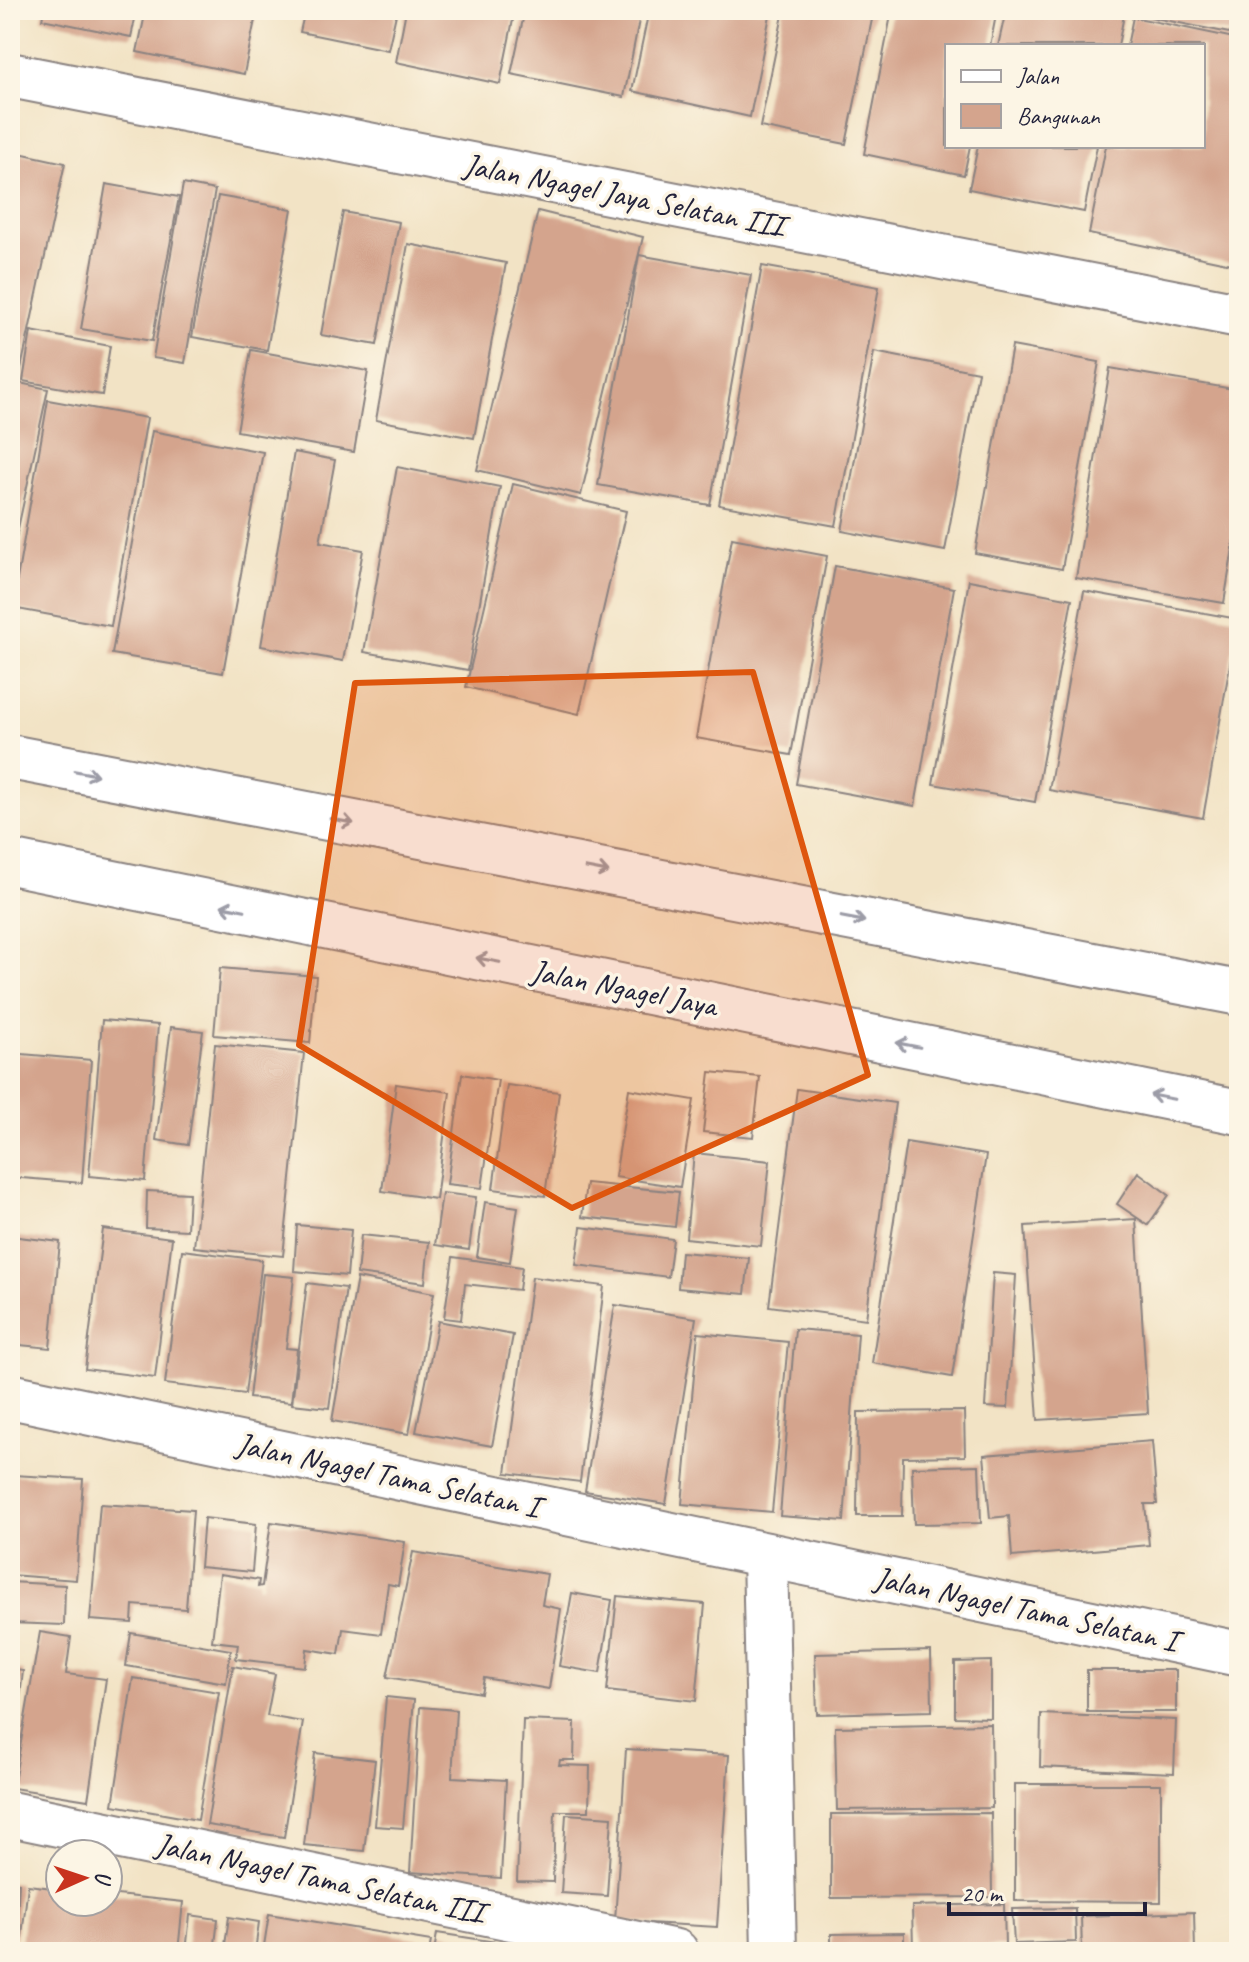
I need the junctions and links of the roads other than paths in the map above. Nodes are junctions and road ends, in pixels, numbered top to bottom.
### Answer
1 (10, 75) edge
2 (1239, 315) edge
3 (10, 757) edge
4 (10, 862) edge
5 (1239, 993) edge
6 (1239, 1112) edge
7 (10, 1396) edge
8 (765, 1555) junction
9 (1239, 1654) edge
10 (10, 1814) edge
11 (676, 1952) edge
12 (774, 1952) edge

1 - 2 street, Jalan Ngagel Jaya Selatan III
3 -> 5 street
6 -> 4 street, Jalan Ngagel Jaya
7 - 8 street, Jalan Ngagel Tama Selatan I
8 - 9 street, Jalan Ngagel Tama Selatan I
8 - 12 street
10 - 11 street, Jalan Ngagel Tama Selatan III

